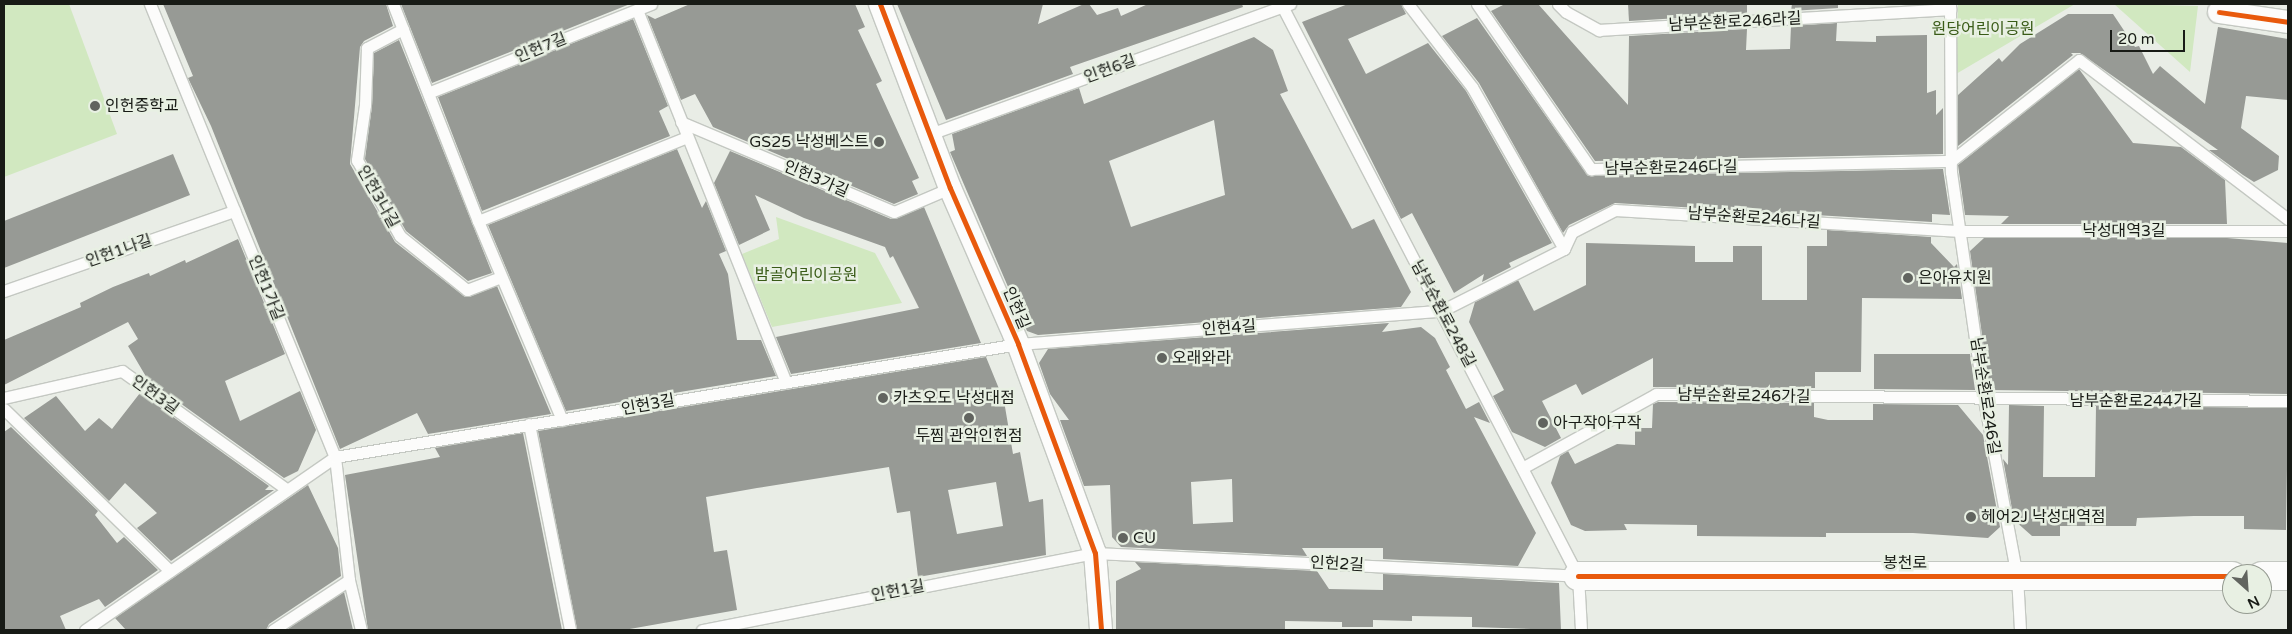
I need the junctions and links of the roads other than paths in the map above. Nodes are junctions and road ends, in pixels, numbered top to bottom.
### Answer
1 (150, 4) edge
2 (393, 4) edge
3 (651, 4) edge
4 (880, 4) edge
5 (1408, 4) edge
6 (1477, 4) edge
7 (1558, 4) edge
8 (1285, 5) edge
9 (1950, 6) edge
10 (637, 10) junction
11 (2220, 12) dead end
12 (2288, 22) edge
13 (403, 29) junction
14 (430, 92) junction
15 (681, 122) junction
16 (930, 134) junction
17 (687, 137) junction
18 (1951, 161) junction
19 (950, 188) junction
20 (234, 211) junction
21 (2288, 219) edge
22 (478, 221) junction
23 (2288, 231) edge
24 (1960, 232) junction
25 (1564, 249) junction
26 (501, 277) junction
27 (4, 291) edge
28 (1441, 311) junction
29 (1018, 344) junction
30 (786, 382) junction
31 (4, 398) edge
32 (1984, 400) junction
33 (2288, 402) edge
34 (4, 409) edge
35 (562, 420) junction
36 (529, 424) junction
37 (335, 457) junction
38 (1524, 467) junction
39 (286, 489) junction
40 (1095, 553) junction
41 (170, 571) junction
42 (1578, 576) junction
43 (2017, 576) junction
44 (2222, 576) edge
45 (2272, 576) edge
46 (2288, 576) edge
47 (349, 580) junction
48 (85, 630) edge
49 (273, 630) edge
50 (361, 630) edge
51 (570, 630) edge
52 (702, 630) edge
53 (1101, 630) edge
54 (1580, 630) edge
55 (2020, 630) edge

1 - 20 lane, 인헌1가길
2 - 13 lane
3 - 10 lane, 인헌7길
4 - 16 street, 인헌길
5 - 25 lane
6 - 18 lane, 남부순환로246다길
7 - 9 lane, 남부순환로246라길
8 - 16 lane, 인헌6길
8 - 28 lane, 남부순환로248길
9 - 18 lane, 남부순환로246길
10 - 14 lane, 인헌7길
10 - 15 lane
11 - 12 street
13 - 14 lane
13 - 26 lane, 인헌3나길
14 - 22 lane
15 - 17 lane
15 - 19 lane, 인헌3가길
16 - 19 street, 인헌길
17 - 22 lane
17 - 30 lane
18 - 21 lane
18 - 24 lane, 남부순환로246길
19 - 29 street, 인헌길
20 - 27 lane, 인헌1나길
20 - 37 lane, 인헌1가길
22 - 26 lane
23 - 24 lane, 낙성대역3길
24 - 25 lane, 남부순환로246나길
24 - 32 lane, 남부순환로246길
25 - 28 lane, 남부순환로246나길
26 - 35 lane
28 - 29 lane, 인헌4길
28 - 38 lane, 남부순환로248길
29 - 30 lane, 인헌3길
29 - 40 street, 인헌길
30 - 35 lane, 인헌3길
31 - 39 lane, 인헌3길
32 - 33 lane, 남부순환로244가길
32 - 38 lane, 남부순환로246가길
32 - 43 lane, 남부순환로246길
34 - 41 lane
35 - 36 lane, 인헌3길
36 - 37 lane, 인헌3길
36 - 51 lane
37 - 39 lane, 인헌3길
37 - 47 lane, 인헌1가길
38 - 42 lane, 남부순환로248길
39 - 41 lane, 인헌3길
40 - 42 lane, 인헌2길
40 - 52 lane, 인헌1길
40 - 53 street, 인헌길
41 - 48 lane, 인헌3길
42 - 43 street, 봉천로
42 - 54 lane, 남부순환로248길
43 - 44 street, 봉천로
43 - 55 lane, 남부순환로246길
45 - 46 street
47 - 49 lane
47 - 50 lane, 인헌1가길

